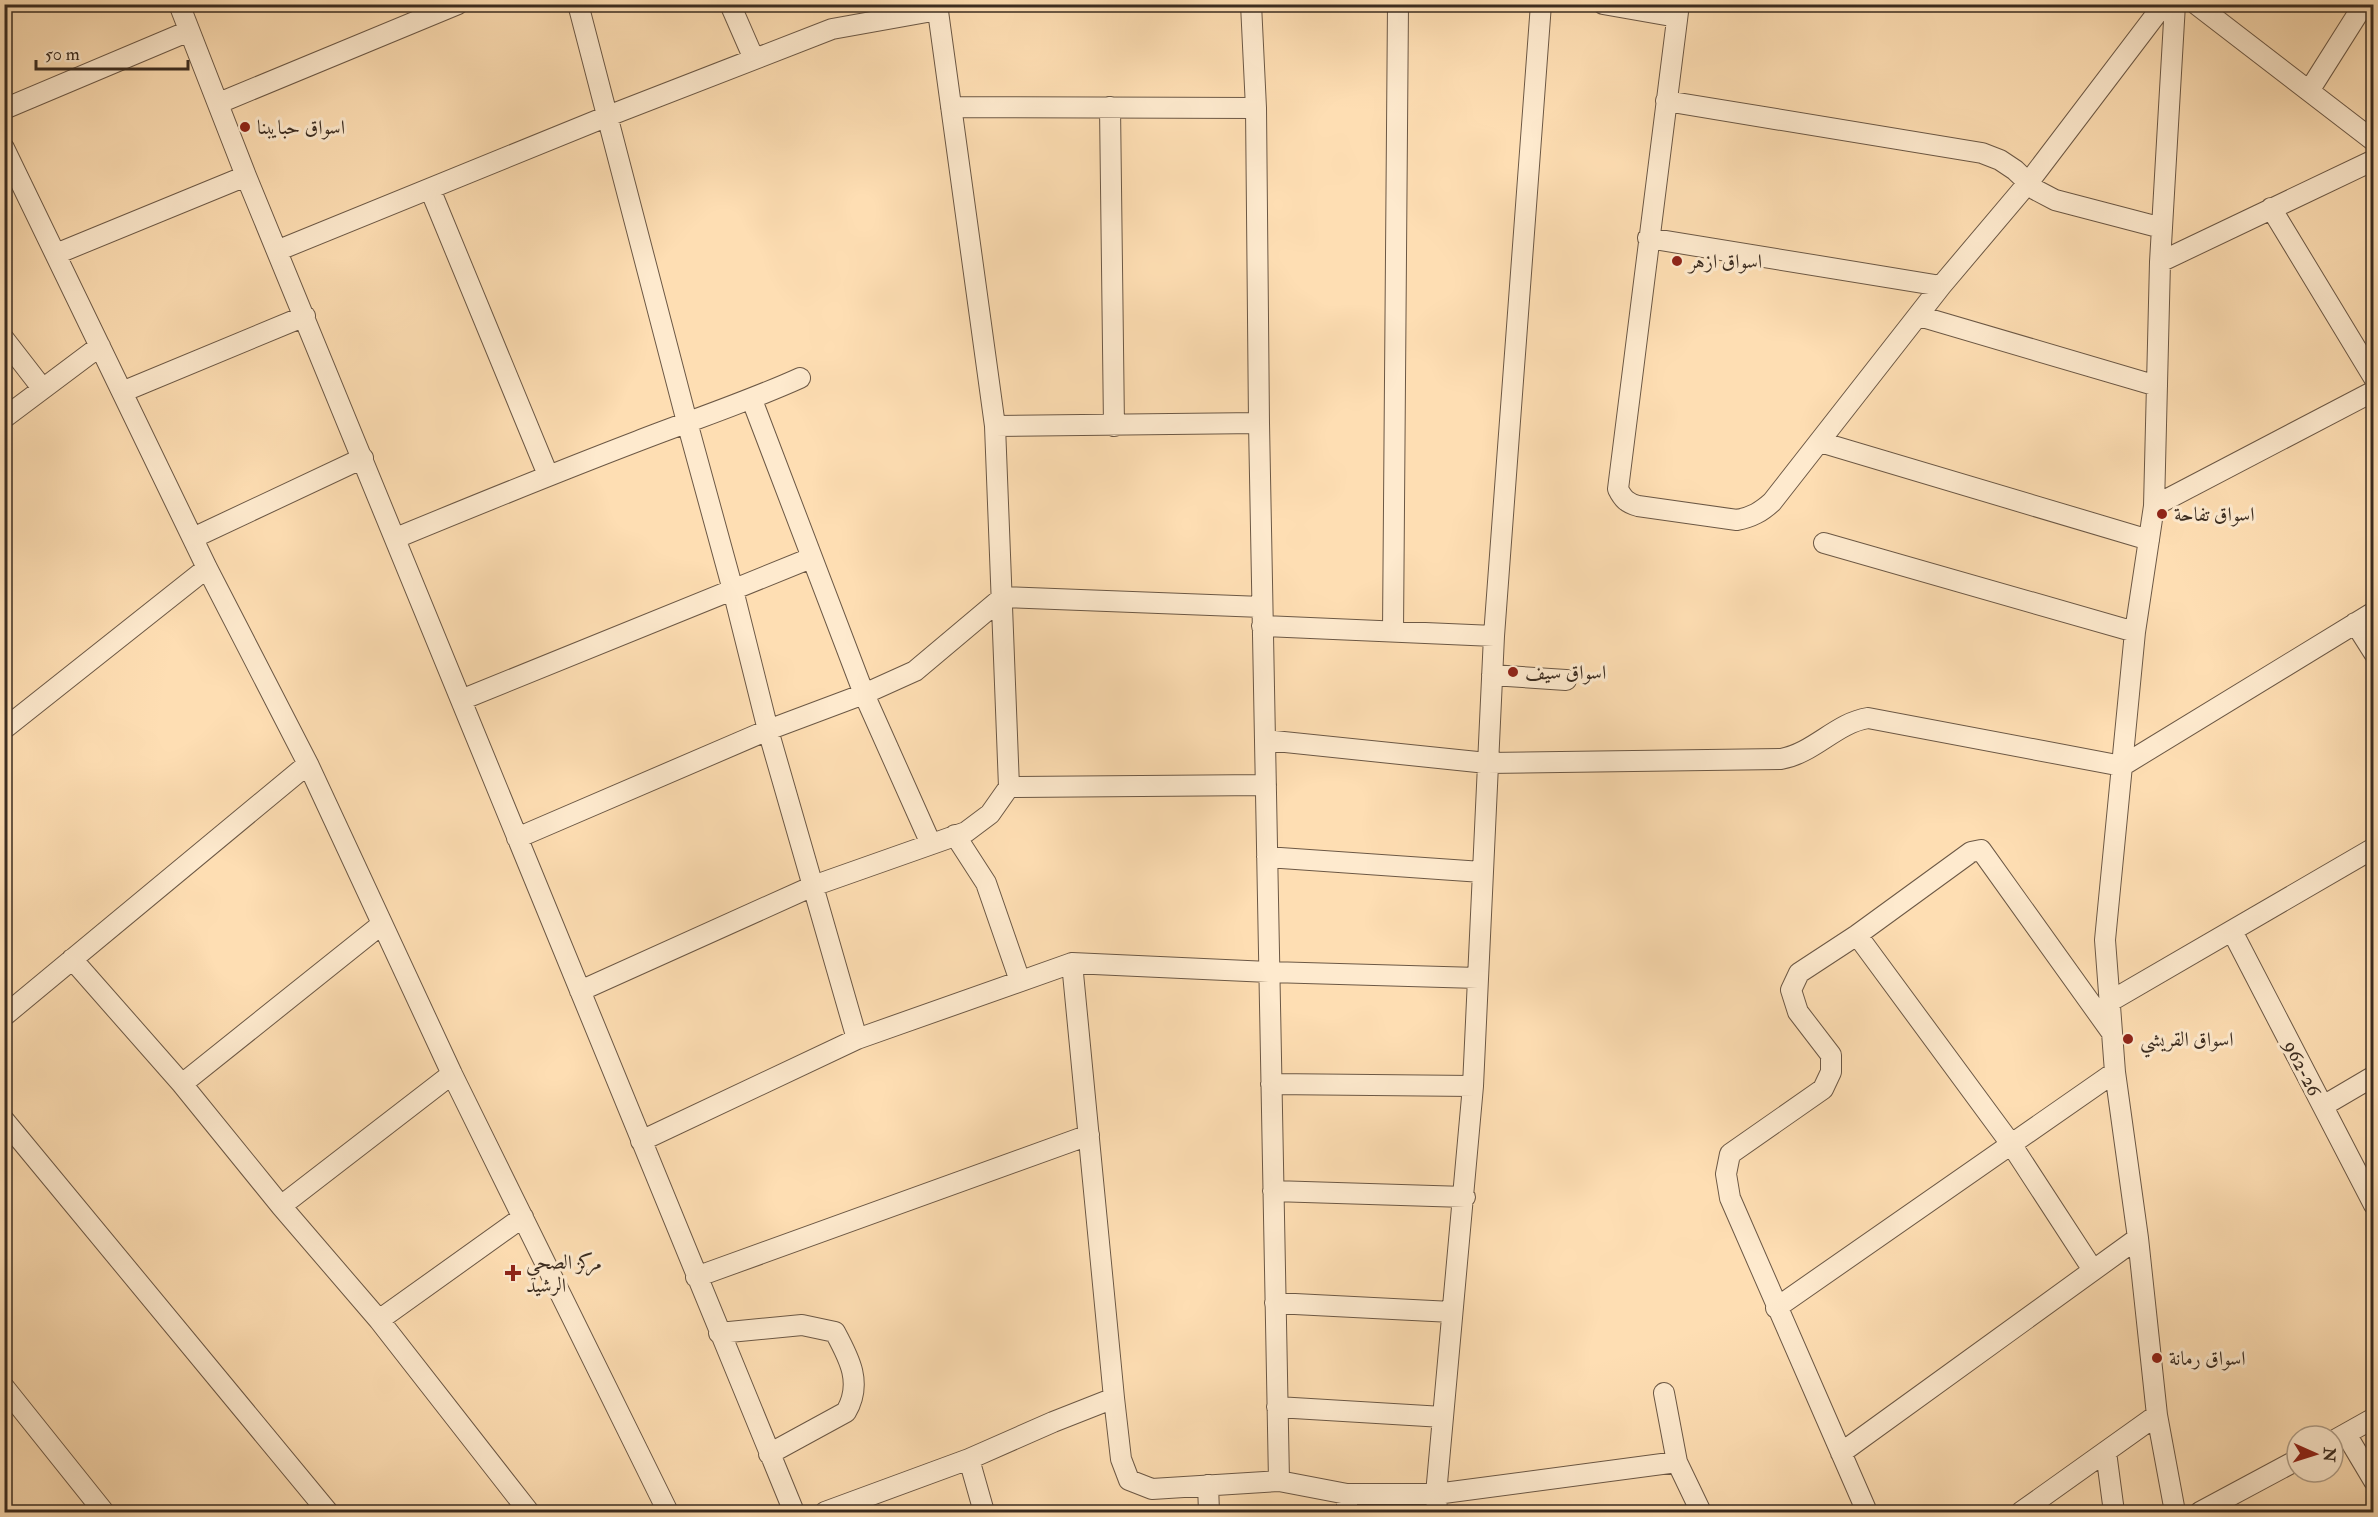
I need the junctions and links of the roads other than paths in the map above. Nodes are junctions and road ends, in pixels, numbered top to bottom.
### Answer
1 (178, 4) edge
2 (458, 4) edge
3 (578, 4) edge
4 (730, 4) edge
5 (1251, 4) edge
6 (1398, 4) edge
7 (1541, 4) edge
8 (1604, 4) edge
9 (2164, 4) edge
10 (2175, 4) edge
11 (2196, 4) edge
12 (2364, 4) edge
13 (938, 7) edge
14 (1678, 10) edge
15 (189, 31) junction
16 (754, 59) junction
17 (2309, 91) junction
18 (1666, 101) junction
19 (219, 103) junction
20 (951, 106) junction
21 (1110, 107) junction
22 (1256, 108) junction
23 (4, 109) edge
24 (608, 116) junction
25 (2373, 141) edge
26 (4, 148) edge
27 (2373, 160) edge
28 (246, 176) junction
29 (2028, 183) junction
30 (430, 189) junction
31 (2271, 208) junction
32 (2162, 228) junction
33 (1648, 238) junction
34 (279, 250) junction
35 (56, 254) junction
36 (2160, 262) junction
37 (1941, 286) junction
38 (305, 316) junction
39 (1919, 316) junction
40 (4, 339) edge
41 (100, 346) junction
42 (800, 378) dead end
43 (2373, 378) edge
44 (2157, 386) junction
45 (42, 388) junction
46 (2373, 391) edge
47 (122, 392) junction
48 (752, 400) junction
49 (4, 418) edge
50 (687, 422) junction
51 (1259, 423) junction
52 (995, 426) junction
53 (1114, 426) junction
54 (1820, 442) junction
55 (363, 458) junction
56 (548, 475) junction
57 (2154, 506) junction
58 (193, 538) junction
59 (396, 538) junction
60 (2149, 540) junction
61 (1824, 543) dead end
62 (811, 558) junction
63 (207, 568) junction
64 (734, 590) junction
65 (1003, 597) junction
66 (2373, 612) edge
67 (1262, 617) junction
68 (2355, 623) junction
69 (1392, 631) junction
70 (2135, 632) junction
71 (1494, 636) junction
72 (2373, 652) edge
73 (1492, 675) junction
74 (1566, 681) dead end
75 (864, 694) junction
76 (461, 700) junction
77 (4, 729) edge
78 (768, 730) junction
79 (1264, 740) junction
80 (1487, 763) junction
81 (308, 764) junction
82 (2122, 766) junction
83 (1266, 786) junction
84 (1009, 787) junction
85 (955, 835) junction
86 (517, 838) junction
87 (931, 844) junction
88 (2373, 848) edge
89 (1267, 857) junction
90 (1482, 872) junction
91 (813, 886) junction
92 (382, 924) junction
93 (2232, 932) junction
94 (1857, 935) junction
95 (72, 959) junction
96 (1072, 963) junction
97 (1269, 972) junction
98 (1478, 978) junction
99 (1020, 981) junction
100 (579, 991) junction
101 (2109, 1002) junction
102 (4, 1016) edge
103 (2112, 1033) junction
104 (857, 1039) junction
105 (2115, 1072) junction
106 (452, 1074) junction
107 (2373, 1076) edge
108 (182, 1084) junction
109 (1271, 1084) junction
110 (1473, 1086) junction
111 (2323, 1106) junction
112 (4, 1120) edge
113 (1089, 1135) junction
114 (641, 1141) junction
115 (2011, 1144) junction
116 (1273, 1191) junction
117 (1465, 1197) junction
118 (2373, 1205) edge
119 (281, 1206) junction
120 (523, 1217) junction
121 (2138, 1238) junction
122 (2093, 1270) junction
123 (696, 1277) junction
124 (1275, 1304) junction
125 (1776, 1308) junction
126 (1452, 1312) junction
127 (379, 1320) junction
128 (719, 1333) junction
129 (4, 1387) edge
130 (1664, 1393) dead end
131 (1114, 1398) junction
132 (1277, 1407) junction
133 (2157, 1415) junction
134 (1443, 1417) junction
135 (2373, 1418) edge
136 (2345, 1434) edge
137 (2345, 1445) edge
138 (2106, 1452) junction
139 (1841, 1453) junction
140 (770, 1454) junction
141 (969, 1459) junction
142 (1677, 1462) junction
143 (2285, 1466) edge
144 (1279, 1480) junction
145 (2373, 1481) edge
146 (1208, 1485) junction
147 (1347, 1503) edge
148 (1437, 1503) edge
149 (2026, 1511) edge
150 (104, 1512) edge
151 (328, 1512) edge
152 (530, 1512) edge
153 (668, 1512) edge
154 (794, 1512) edge
155 (825, 1512) edge
156 (984, 1512) edge
157 (1209, 1512) edge
158 (1701, 1512) edge
159 (1867, 1512) edge
160 (2114, 1512) edge
161 (2175, 1512) edge
162 (2200, 1512) edge

1 - 15 street
2 - 19 street
3 - 24 street
4 - 16 street
5 - 22 street
6 - 69 street
7 - 71 street
8 - 14 street
9 - 29 street
10 - 32 street
11 - 17 street
12 - 17 street
13 - 16 street
13 - 20 street
14 - 18 street
15 - 19 street
15 - 23 street
16 - 24 street
17 - 25 street
18 - 29 street
18 - 33 street
19 - 28 street
20 - 21 street
20 - 52 street
21 - 22 street
21 - 53 street
22 - 51 street
24 - 30 street
24 - 50 street
26 - 35 street
27 - 31 street
28 - 34 street
28 - 35 street
29 - 32 street
29 - 37 street
30 - 34 street
30 - 56 street
31 - 36 street
31 - 43 street
32 - 36 street
33 - 37 street
33 - 54 street
34 - 38 street
35 - 41 street
36 - 44 street
37 - 39 street
38 - 47 street
38 - 55 street
39 - 44 street
39 - 54 street
40 - 45 street
41 - 45 street
41 - 47 street
42 - 48 street
44 - 57 street
45 - 49 street
46 - 57 street
47 - 58 street
48 - 50 street
48 - 62 street
50 - 56 street
50 - 64 street
51 - 53 street
51 - 67 street
52 - 53 street
52 - 65 street
54 - 60 street
55 - 58 street
55 - 59 street
56 - 59 street
57 - 60 street
58 - 63 street
59 - 76 street
60 - 70 street
61 - 70 street
62 - 64 street
62 - 75 street
63 - 77 street
63 - 81 street
64 - 76 street
64 - 78 street
65 - 67 street
65 - 75 street
65 - 84 street
66 - 68 street
67 - 69 street
67 - 79 street
68 - 72 street
68 - 82 street
69 - 71 street
70 - 82 street
71 - 73 street
73 - 74 street
73 - 80 street
75 - 78 street
75 - 87 street
76 - 86 street
78 - 86 street
78 - 91 street
79 - 80 street
79 - 83 street
80 - 82 street
80 - 90 street
81 - 92 street
81 - 95 street
82 - 101 street
83 - 84 street
83 - 89 street
84 - 85 street
85 - 87 street
85 - 99 street
86 - 100 street
87 - 91 street
88 - 93 street
89 - 90 street
89 - 97 street
90 - 98 street
91 - 100 street
91 - 104 street
92 - 106 street
92 - 108 street
93 - 101 street
93 - 111 street, 962-26
94 - 103 street
94 - 115 street
94 - 125 street
95 - 102 street
95 - 108 street
96 - 97 street
96 - 99 street
96 - 113 street
97 - 98 street
97 - 109 street
98 - 110 street
99 - 104 street
100 - 114 street
101 - 103 street
103 - 105 street
104 - 114 street
105 - 115 street
105 - 121 street
106 - 119 street
106 - 120 street
107 - 111 street
108 - 119 street
109 - 110 street
109 - 116 street
110 - 117 street
111 - 118 street, 962-26
112 - 151 street
113 - 123 street
113 - 131 street
114 - 123 street
115 - 122 street
115 - 125 street
116 - 117 street
116 - 124 street
117 - 126 street
119 - 127 street
120 - 127 street
120 - 153 street
121 - 122 street
121 - 133 street
122 - 139 street
123 - 128 street
124 - 126 street
124 - 132 street
125 - 139 street
126 - 134 street
127 - 152 street
128 - 140 street
128 - 140 street
129 - 150 street
130 - 142 street
131 - 141 street
131 - 146 street
132 - 134 street
132 - 144 street
133 - 138 street
133 - 161 street
134 - 148 street
135 - 136 street
137 - 145 street
138 - 149 street
138 - 160 street
139 - 159 street
140 - 154 street
141 - 155 street
141 - 156 street
142 - 148 street
142 - 158 street
143 - 162 street
144 - 146 street
144 - 147 street
146 - 157 street
147 - 148 street

